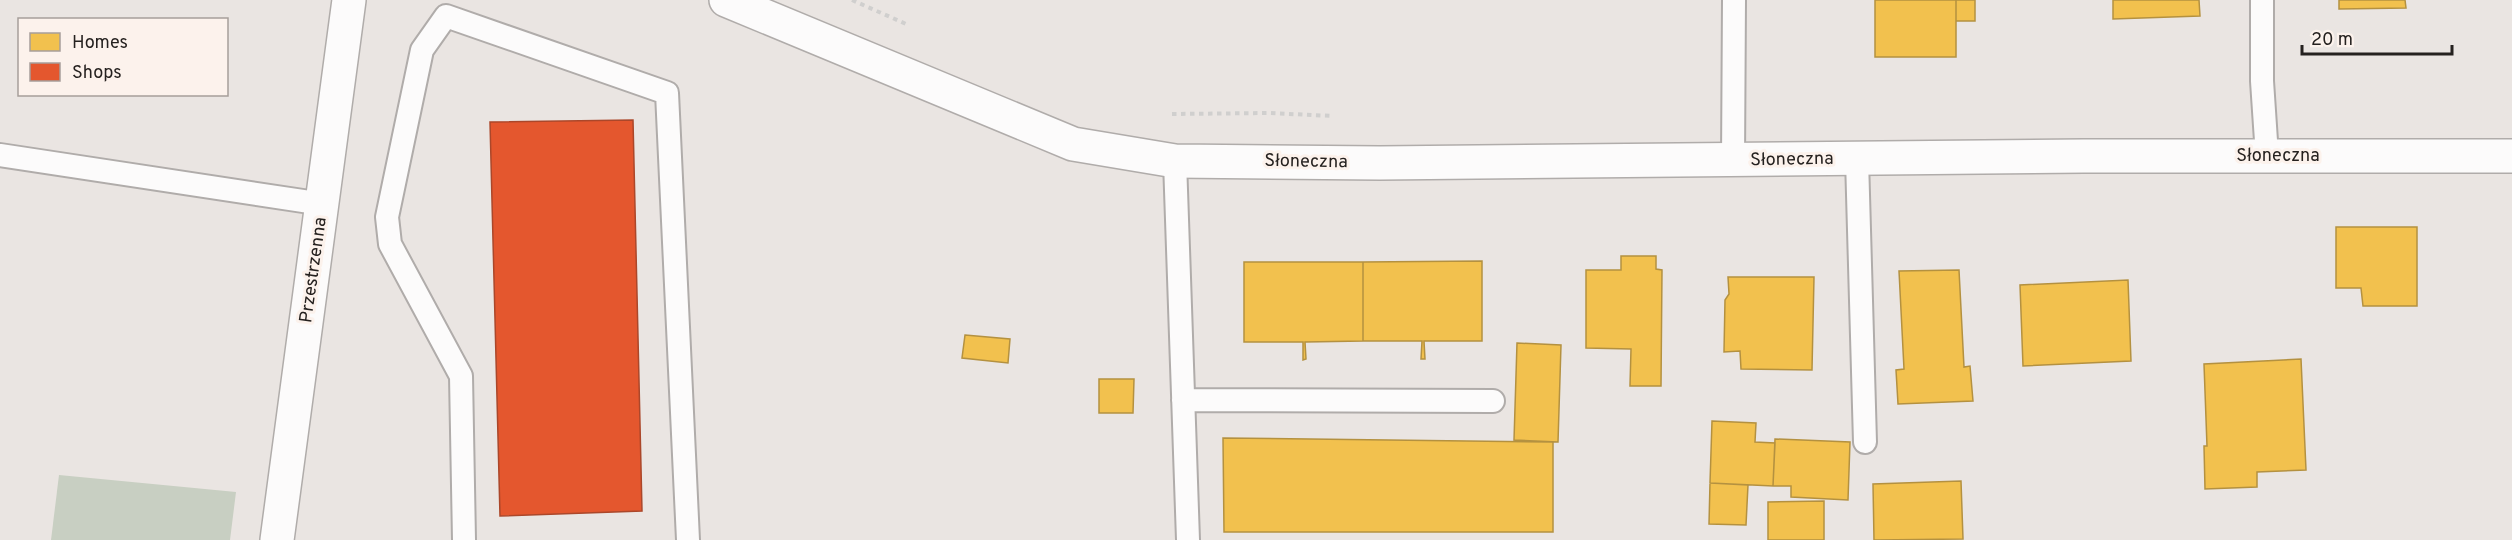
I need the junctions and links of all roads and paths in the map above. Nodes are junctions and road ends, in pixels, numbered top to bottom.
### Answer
1 (350, 0) edge
2 (726, 0) edge
3 (852, 0) edge
4 (1734, 0) edge
5 (2262, 0) edge
6 (914, 28) dead end
7 (1169, 114) dead end
8 (1344, 119) dead end
9 (0, 155) edge
10 (2267, 156) junction
11 (2512, 156) edge
12 (1857, 159) junction
13 (1176, 161) junction
14 (1733, 161) junction
15 (323, 204) junction
16 (1183, 400) junction
17 (1493, 401) dead end
18 (1865, 442) dead end
19 (277, 540) edge
20 (464, 540) edge
21 (688, 540) edge
22 (1188, 540) edge

1 - 15 street, Przestrzenna
2 - 13 street, Słoneczna
3 - 6 path
4 - 14 lane
5 - 10 lane
7 - 8 path
9 - 15 lane
10 - 11 street, Słoneczna
10 - 12 street, Słoneczna
12 - 14 street, Słoneczna
12 - 18 lane
13 - 14 street, Słoneczna
13 - 16 lane
15 - 19 street, Przestrzenna
16 - 17 lane
16 - 22 lane
20 - 21 lane

